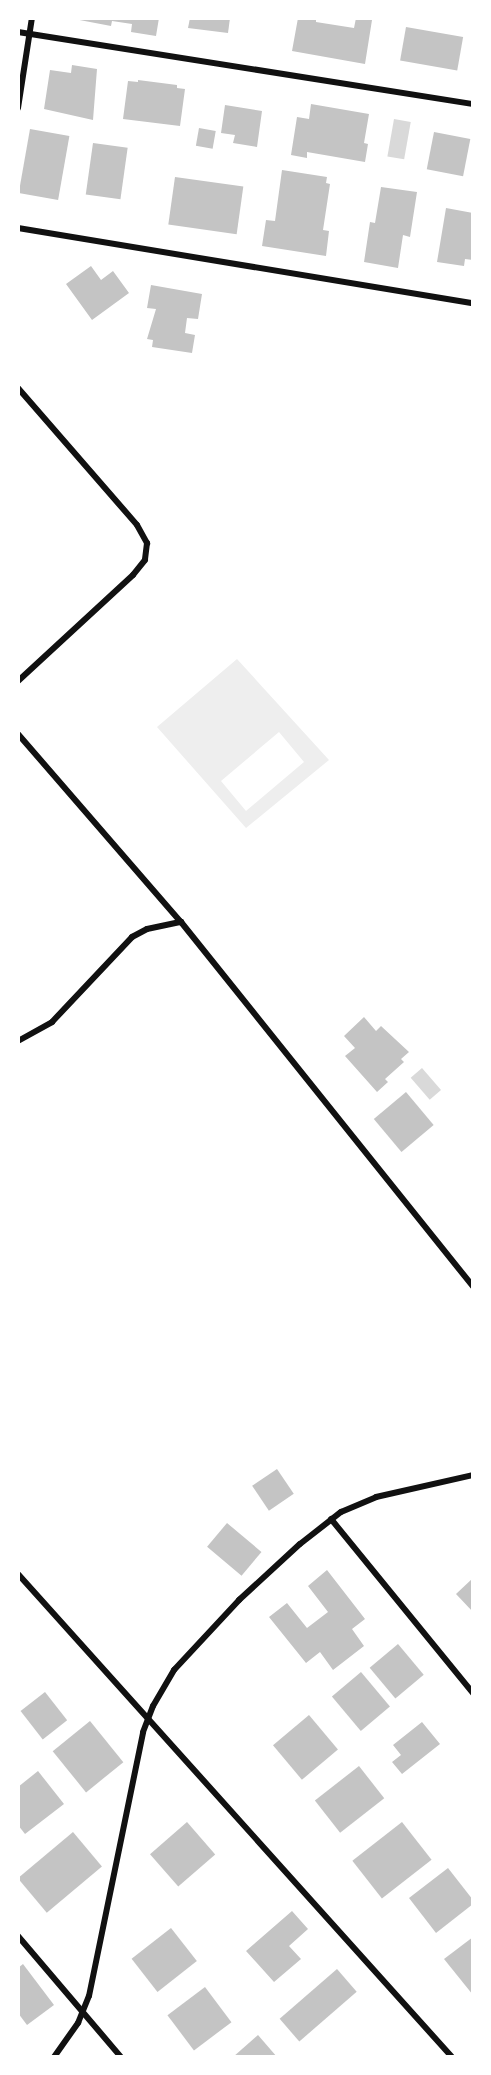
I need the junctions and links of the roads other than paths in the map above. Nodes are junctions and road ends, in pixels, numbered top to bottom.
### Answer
1 (32, 18) edge
2 (18, 32) edge
3 (29, 34) junction
4 (473, 104) edge
5 (18, 108) edge
6 (18, 228) edge
7 (473, 303) edge
8 (18, 388) edge
9 (18, 681) edge
10 (18, 734) edge
11 (181, 922) junction
12 (18, 1041) edge
13 (473, 1286) edge
14 (473, 1475) edge
15 (331, 1519) junction
16 (18, 1574) edge
17 (473, 1693) edge
18 (147, 1718) junction
19 (18, 1936) edge
20 (83, 2013) junction
21 (54, 2057) edge
22 (121, 2057) edge
23 (452, 2057) edge

1 - 3 street
2 - 3 street
3 - 4 street
3 - 5 street
6 - 7 street
8 - 9 street
10 - 11 street
11 - 12 street
11 - 13 street
14 - 15 street
15 - 17 street
15 - 18 street
16 - 18 street
18 - 20 street
18 - 23 street
19 - 20 street
20 - 21 street
20 - 22 street

